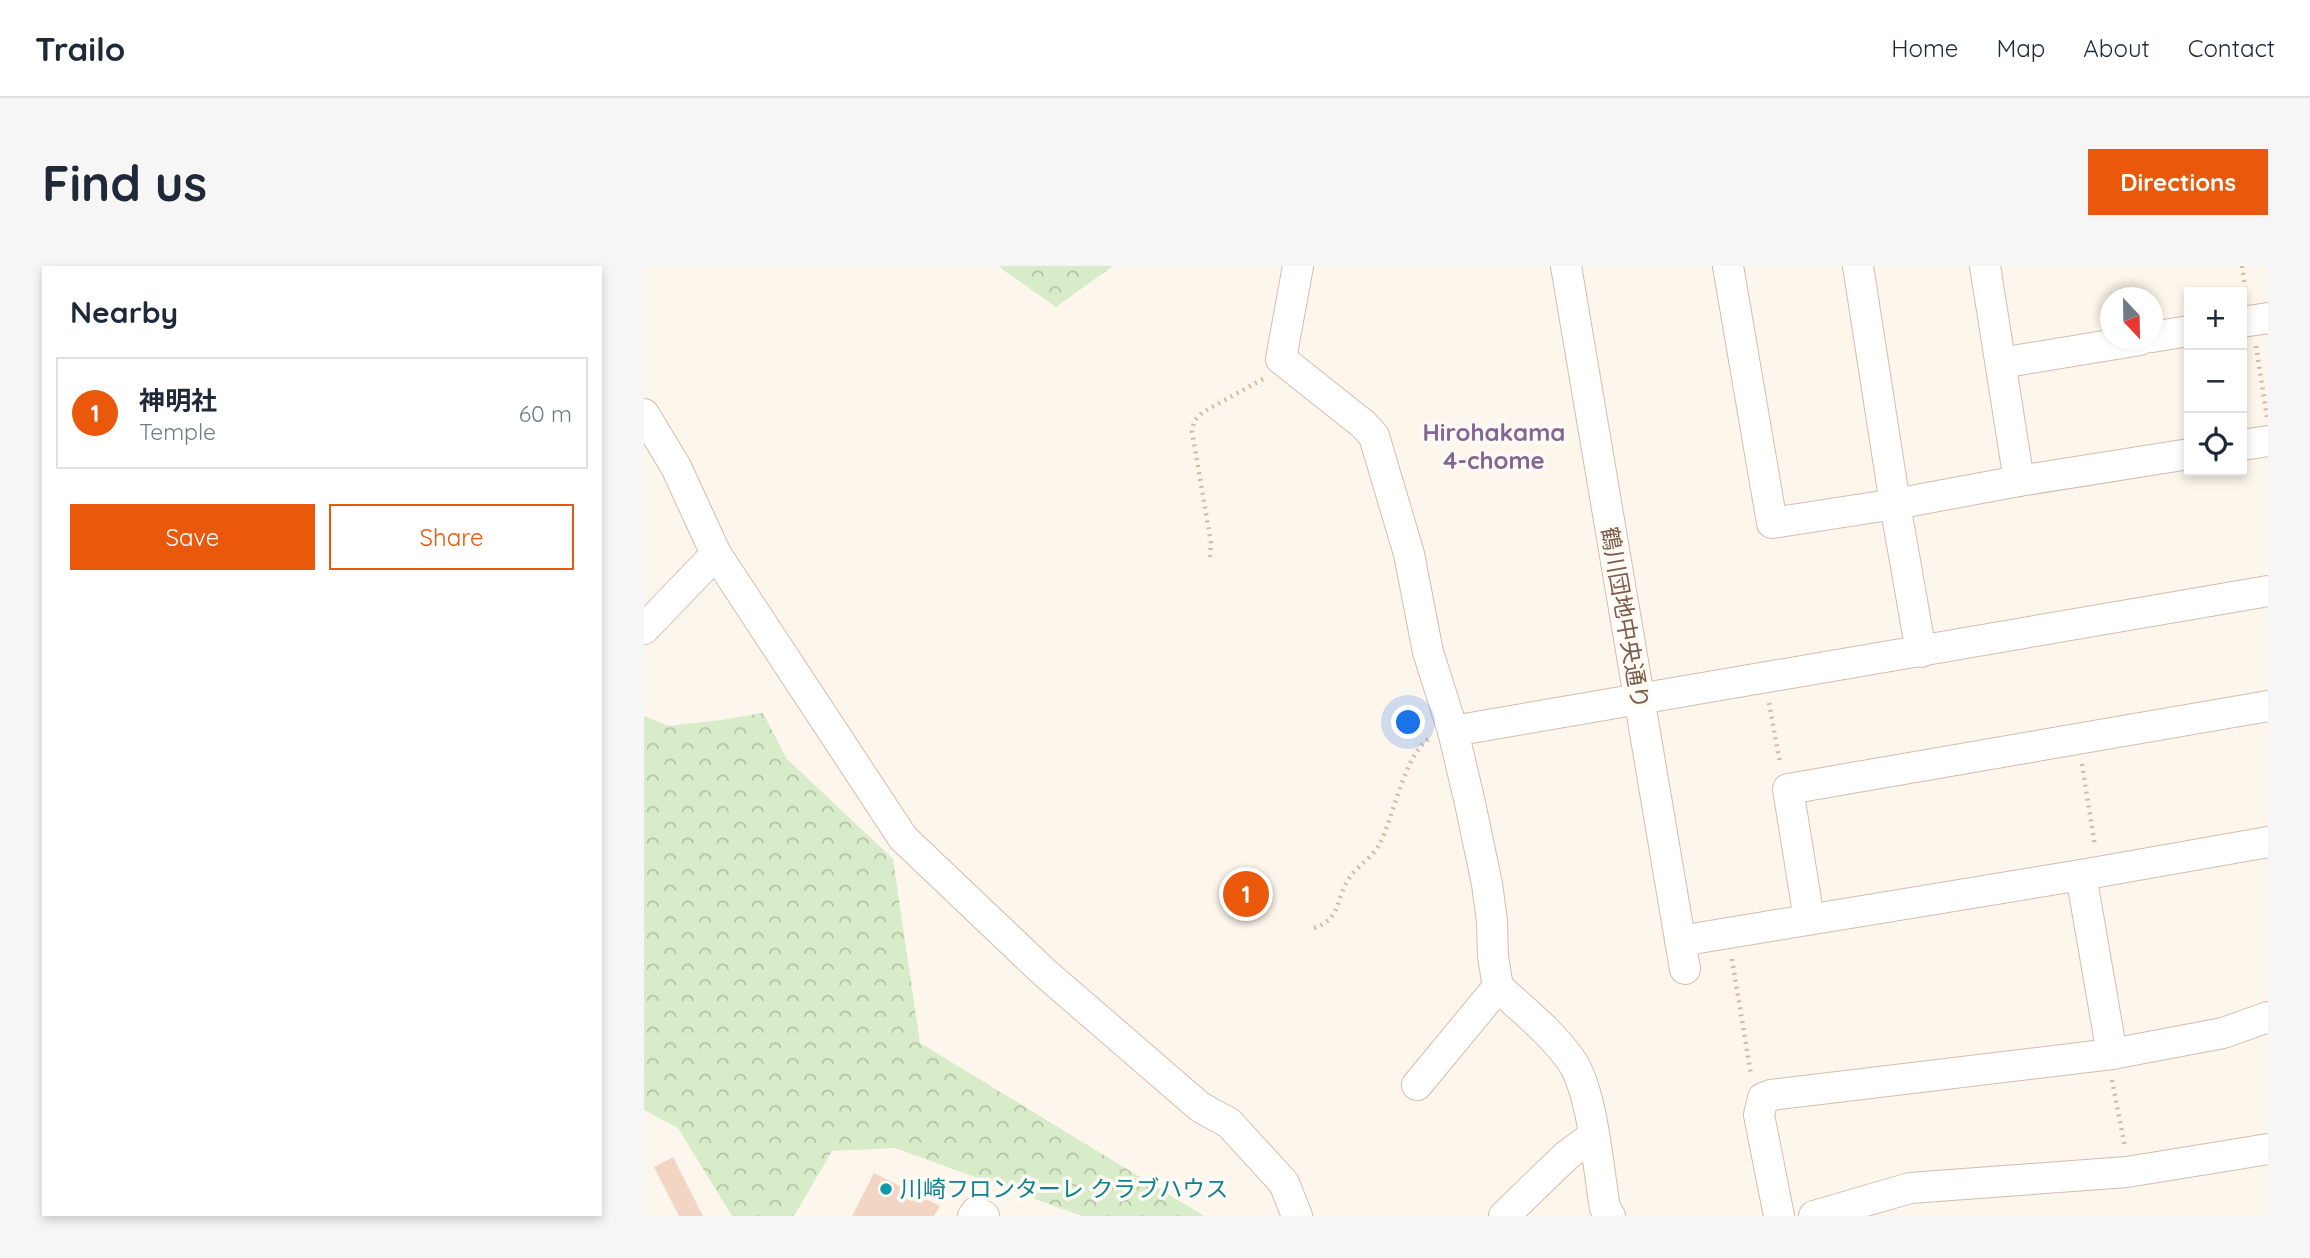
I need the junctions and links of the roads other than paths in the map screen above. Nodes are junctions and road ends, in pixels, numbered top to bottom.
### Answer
1 (1298, 266) edge
2 (1566, 266) edge
3 (1728, 266) edge
4 (1858, 266) edge
5 (1984, 266) edge
6 (2184, 332) edge
7 (2163, 335) edge
8 (2100, 347) edge
9 (2001, 363) junction
10 (644, 414) edge
11 (2268, 441) edge
12 (2247, 444) edge
13 (2184, 455) edge
14 (2019, 481) junction
15 (1895, 504) junction
16 (716, 554) junction
17 (2268, 591) edge
18 (644, 629) edge
19 (1921, 652) junction
20 (1639, 699) junction
21 (2268, 706) edge
22 (1453, 731) junction
23 (2268, 842) edge
24 (2081, 876) junction
25 (1809, 919) junction
26 (1498, 987) junction
27 (2268, 1017) edge
28 (2111, 1061) junction
29 (1417, 1085) dead end
30 (1593, 1136) junction
31 (2268, 1149) edge
32 (974, 1216) edge
33 (984, 1216) edge
34 (1297, 1216) edge
35 (1504, 1216) edge
36 (1610, 1216) edge
37 (1779, 1216) edge
38 (1814, 1216) edge

1 - 22 street
2 - 20 street, 鶴川団地中央通り
3 - 15 street
4 - 15 street
5 - 9 street
6 - 7 street
8 - 9 street
9 - 14 street
10 - 16 street
11 - 12 street
13 - 14 street
14 - 15 street
15 - 19 street
16 - 18 street
16 - 34 street
17 - 19 street
19 - 20 street
20 - 22 street
20 - 25 street, 鶴川団地中央通り
21 - 25 street
22 - 26 street
23 - 24 street
24 - 25 street
24 - 28 street
26 - 29 street
26 - 30 street
27 - 28 street
28 - 37 street
30 - 35 street
30 - 36 street
31 - 38 street
32 - 33 street

